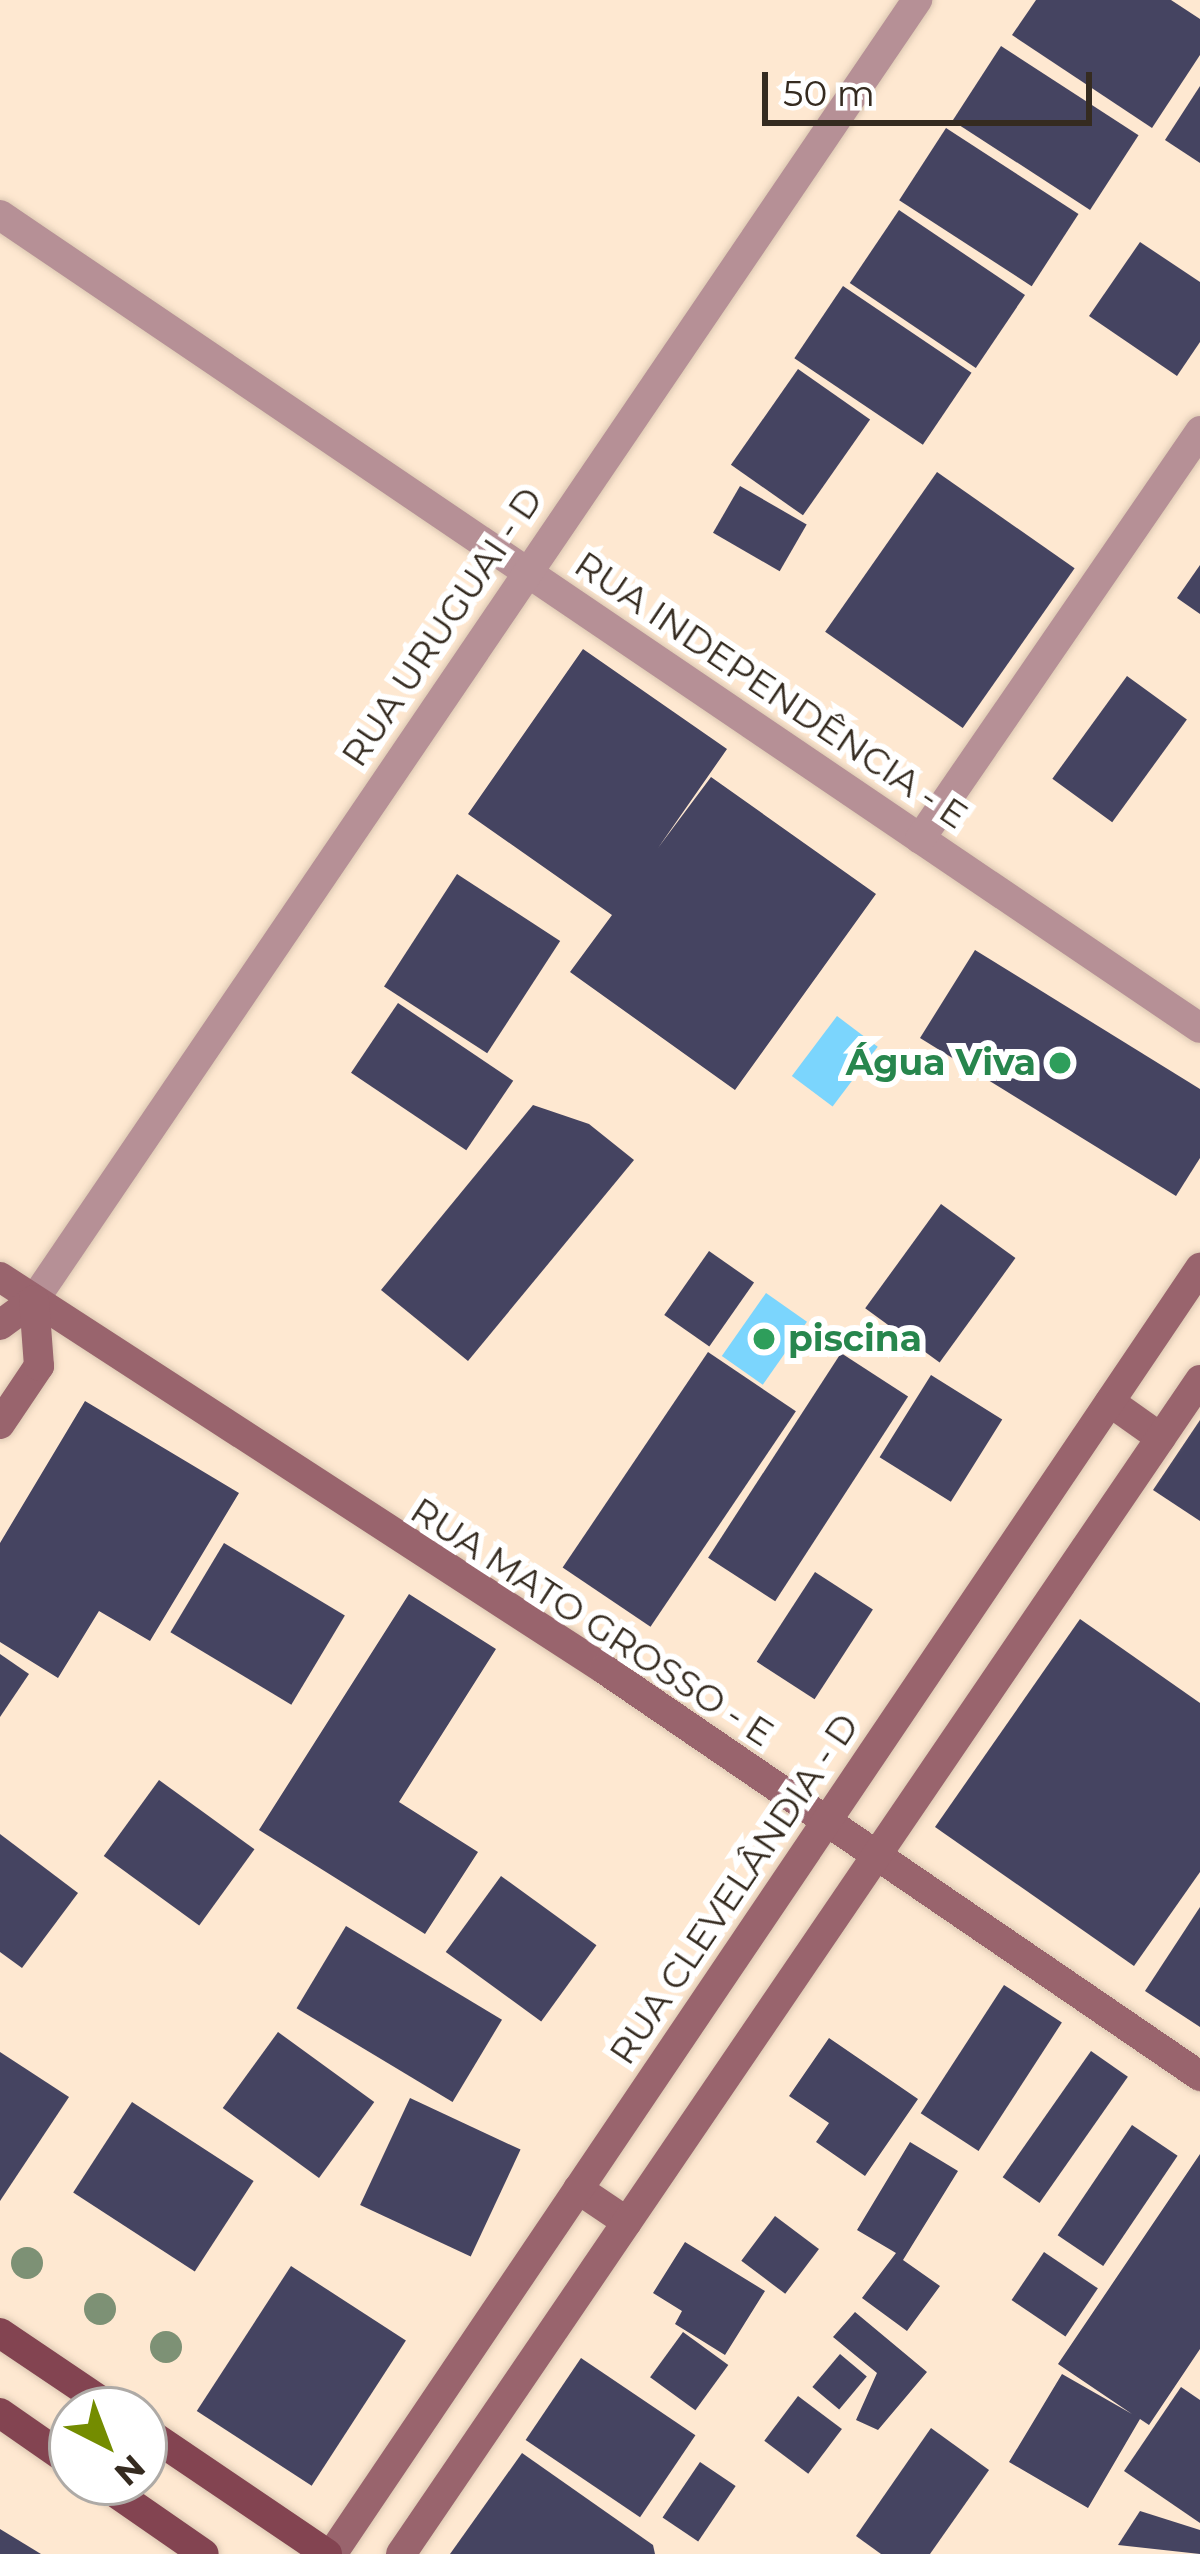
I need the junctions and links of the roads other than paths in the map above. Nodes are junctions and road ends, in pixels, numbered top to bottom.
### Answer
1 (917, 0) edge
2 (0, 215) edge
3 (1200, 430) edge
4 (527, 572) junction
5 (920, 839) junction
6 (1200, 1028) edge
7 (1200, 1268) edge
8 (0, 1277) edge
9 (34, 1300) junction
10 (0, 1324) edge
11 (1200, 1380) edge
12 (1110, 1402) junction
13 (0, 1424) edge
14 (1161, 1438) junction
15 (824, 1825) junction
16 (874, 1858) junction
17 (1200, 2076) edge
18 (578, 2189) junction
19 (628, 2222) junction
20 (0, 2333) edge
21 (78, 2386) edge
22 (0, 2413) edge
23 (48, 2446) edge
24 (168, 2446) edge
25 (135, 2506) edge
26 (204, 2554) edge
27 (330, 2554) edge
28 (401, 2554) edge

1 - 4 street, RUA URUGUAI - D
2 - 4 street, RUA INDEPENDÊNCIA - E
3 - 5 street
4 - 5 street, RUA INDEPENDÊNCIA - E
4 - 9 street, RUA URUGUAI - D
5 - 6 street, RUA INDEPENDÊNCIA - E
7 - 12 street, RUA CLEVELÂNDIA - D
8 - 9 street, RUA MATO GROSSO - E
9 - 10 street, RUA URUGUAI - D
9 - 13 street
9 - 15 street, RUA MATO GROSSO - E
11 - 14 street
12 - 14 street
12 - 15 street, RUA CLEVELÂNDIA - D
14 - 16 street
15 - 16 street, RUA MATO GROSSO - E
15 - 18 street, RUA CLEVELÂNDIA - D
16 - 17 street, RUA MATO GROSSO - E
16 - 19 street
18 - 19 street
18 - 27 street, RUA CLEVELÂNDIA - D
19 - 28 street
20 - 21 main road
22 - 23 main road
24 - 27 main road
25 - 26 main road

